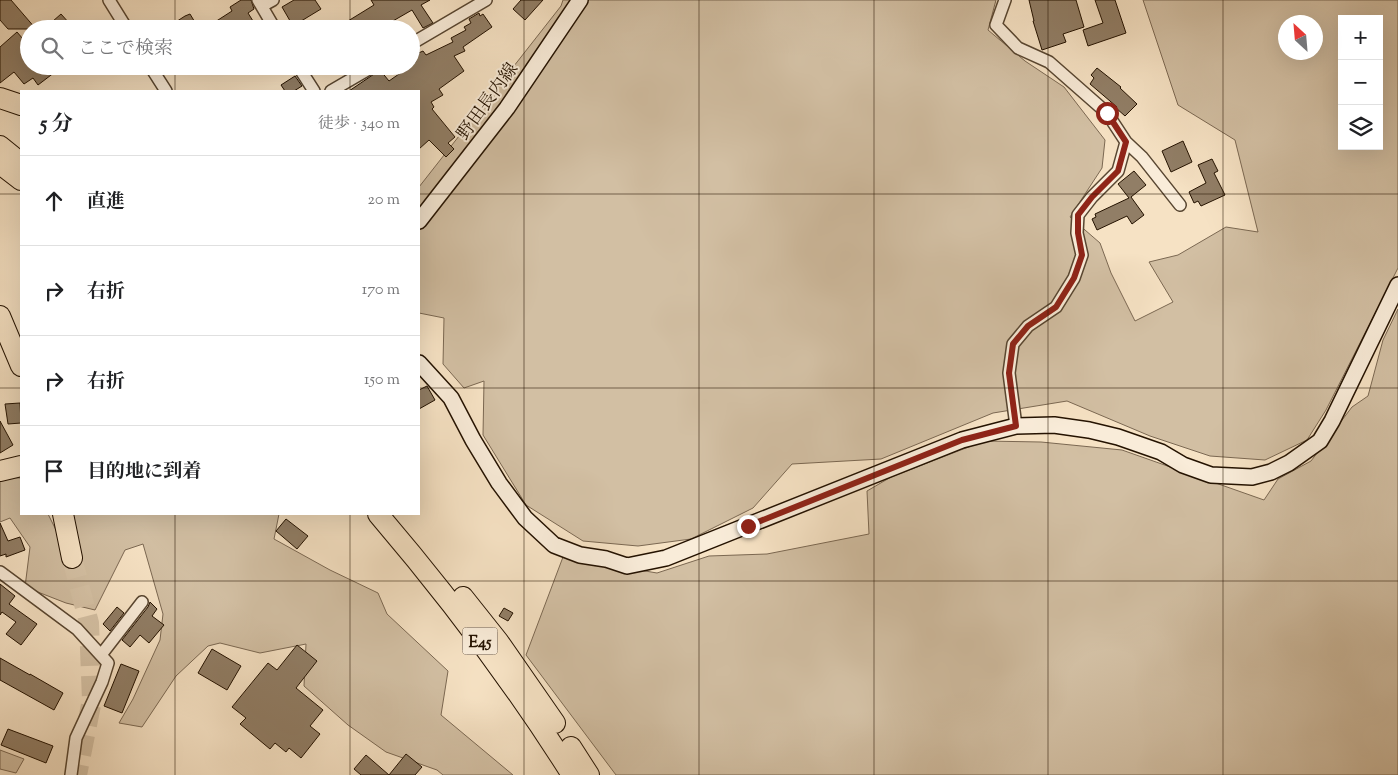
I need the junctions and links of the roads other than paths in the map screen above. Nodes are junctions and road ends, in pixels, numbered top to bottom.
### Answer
1 (109, 0) edge
2 (273, 0) edge
3 (486, 0) edge
4 (580, 0) edge
5 (1005, 0) edge
6 (260, 3) edge
7 (121, 20) edge
8 (270, 20) edge
9 (420, 39) edge
10 (156, 75) edge
11 (304, 75) edge
12 (359, 75) edge
13 (165, 90) edge
14 (313, 90) edge
15 (333, 90) edge
16 (0, 98) edge
17 (20, 105) edge
18 (1126, 142) junction
19 (0, 146) edge
20 (20, 162) edge
21 (0, 164) edge
22 (20, 179) edge
23 (1180, 205) dead end
24 (420, 221) edge
25 (1398, 286) edge
26 (0, 316) edge
27 (15, 342) edge
28 (20, 362) edge
29 (420, 364) edge
30 (1016, 426) junction
31 (20, 466) edge
32 (0, 471) edge
33 (63, 515) edge
34 (379, 515) edge
35 (397, 515) edge
36 (72, 558) tunnel mouth
37 (0, 572) edge
38 (142, 602) dead end
39 (101, 656) junction
40 (71, 775) edge
41 (572, 775) edge
42 (589, 775) edge

1 - 7 street
2 - 6 street
3 - 9 street
4 - 24 street, 野田長内線
5 - 18 street
6 - 8 street
10 - 13 street
11 - 14 street
12 - 15 street
16 - 17 highway
18 - 23 street
18 - 30 street
19 - 20 highway
21 - 22 highway
25 - 30 street
26 - 27 highway
27 - 28 highway
29 - 30 street
31 - 32 highway
33 - 36 highway
34 - 41 highway, E45
35 - 42 highway, E45
37 - 39 street
38 - 39 street
39 - 40 street

